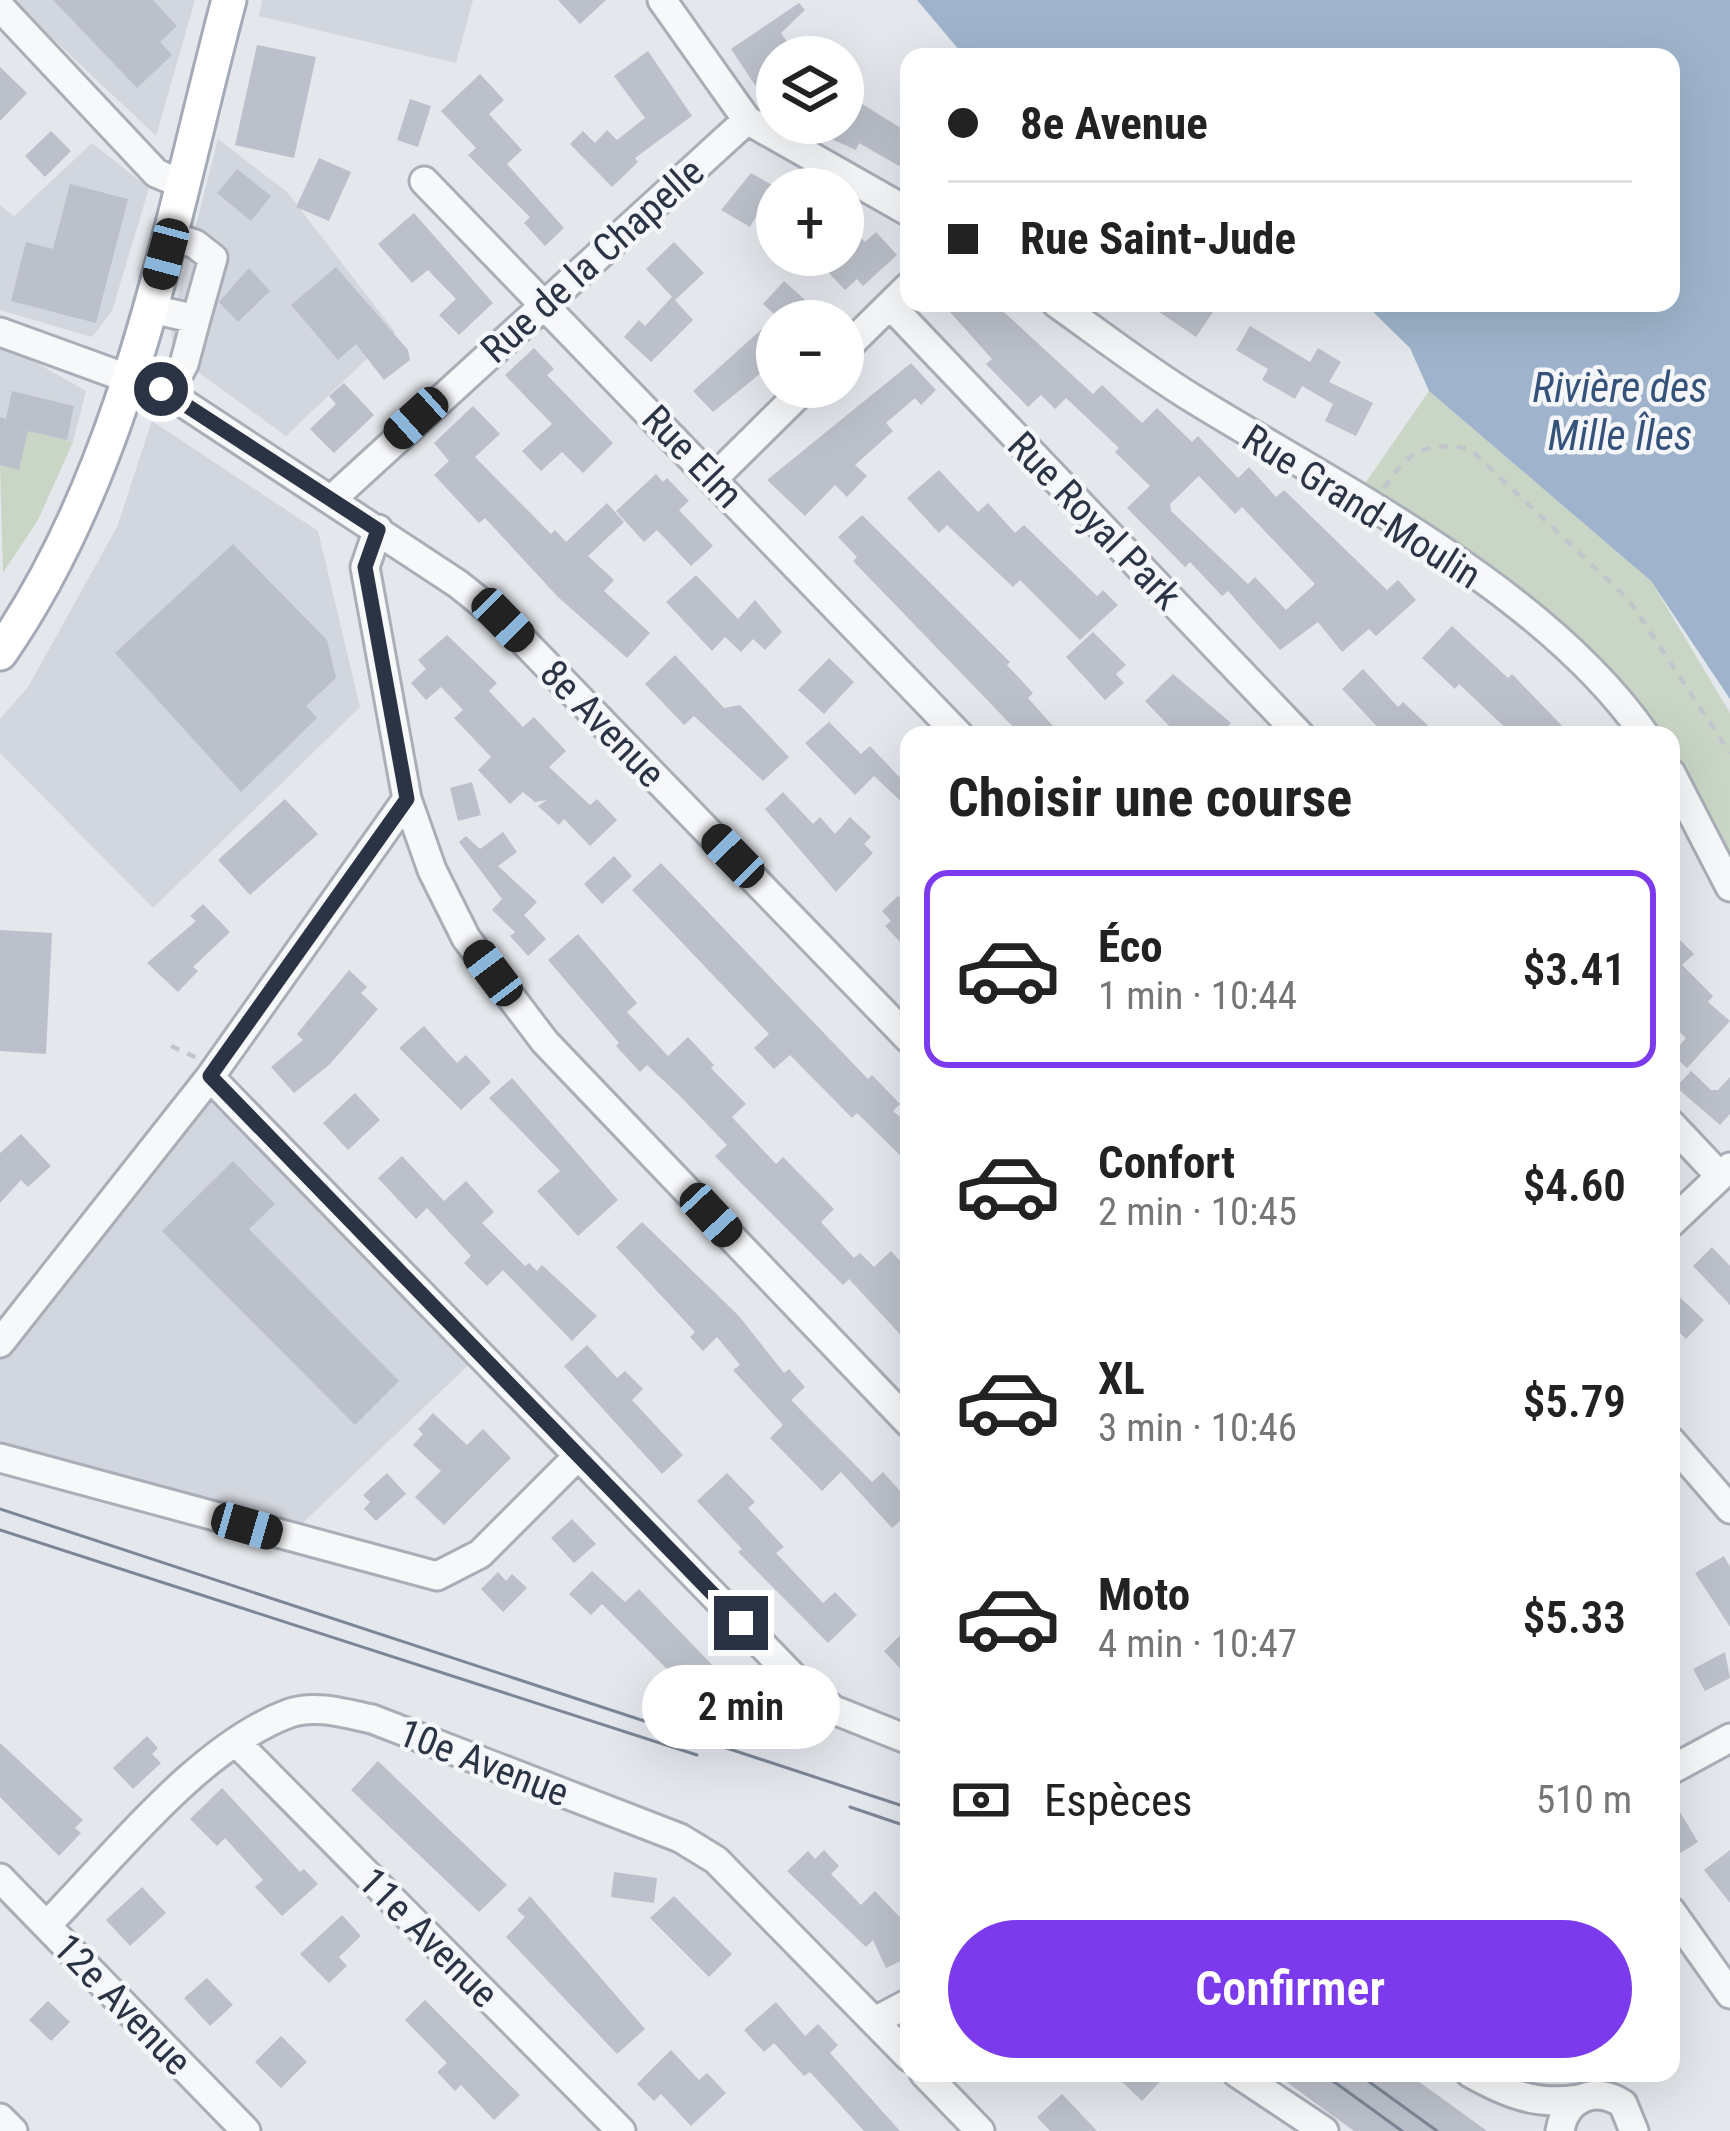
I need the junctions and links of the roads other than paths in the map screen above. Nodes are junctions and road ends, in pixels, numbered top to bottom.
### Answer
1 (229, 0) edge
2 (662, 0) edge
3 (0, 7) edge
4 (747, 120) junction
5 (424, 181) dead end
6 (184, 185) junction
7 (900, 207) edge
8 (171, 236) junction
9 (899, 295) edge
10 (545, 302) junction
11 (152, 309) junction
12 (914, 312) edge
13 (1069, 312) edge
14 (196, 319) junction
15 (864, 330) edge
16 (0, 332) edge
17 (128, 377) junction
18 (168, 393) junction
19 (785, 408) edge
20 (714, 478) junction
21 (332, 499) junction
22 (378, 530) junction
23 (0, 653) edge
24 (950, 726) edge
25 (1292, 726) edge
26 (1639, 726) edge
27 (1680, 790) edge
28 (407, 799) junction
29 (1730, 887) edge
30 (900, 1030) edge
31 (206, 1069) junction
32 (1680, 1132) edge
33 (1725, 1171) edge
34 (1680, 1214) edge
35 (0, 1343) edge
36 (900, 1414) edge
37 (1680, 1451) edge
38 (578, 1456) junction
39 (0, 1459) edge
40 (1730, 1508) edge
41 (900, 1736) edge
42 (1730, 1738) edge
43 (237, 1743) junction
44 (1680, 1765) edge
45 (0, 1878) edge
46 (1680, 1924) edge
47 (47, 1925) junction
48 (1730, 1994) edge
49 (900, 2008) edge
50 (875, 2021) junction
51 (900, 2047) edge
52 (933, 2082) edge
53 (1250, 2082) edge
54 (1486, 2082) edge
55 (1508, 2094) junction
56 (1578, 2099) junction
57 (0, 2118) edge
58 (13, 2131) edge
59 (246, 2131) edge
60 (621, 2131) edge
61 (980, 2131) edge
62 (1324, 2131) edge
63 (1546, 2131) edge
64 (1560, 2131) edge
65 (1634, 2131) edge

1 - 6 main road
2 - 4 street
3 - 6 street
4 - 7 street
4 - 10 street, Rue de la Chapelle
5 - 10 street, Rue Elm
6 - 8 main road
8 - 11 main road
8 - 14 street
9 - 15 street
10 - 20 street, Rue Elm
10 - 21 street, Rue de la Chapelle
11 - 14 street
11 - 17 main road
12 - 25 street, Rue Royal Park
13 - 26 street, Rue Grand-Moulin
14 - 18 street
16 - 17 street, 8e Avenue
17 - 18 street, 8e Avenue
17 - 23 main road
18 - 21 street, 8e Avenue
19 - 20 street
20 - 24 street, Rue Elm
21 - 22 street, 8e Avenue
22 - 28 street
22 - 30 street, 8e Avenue
27 - 29 street
28 - 31 street
28 - 36 street
31 - 35 street
31 - 38 street
32 - 33 street
33 - 34 street
37 - 40 street
38 - 39 street
38 - 41 street
42 - 44 street
43 - 47 street, 10e Avenue
43 - 50 street, 10e Avenue
43 - 60 street, 11e Avenue
45 - 47 street, 12e Avenue
46 - 48 street
47 - 59 street, 12e Avenue
49 - 50 street
50 - 51 street, 10e Avenue
52 - 61 street
53 - 62 street
54 - 55 street
55 - 56 street
55 - 63 street
56 - 64 street
56 - 65 street
57 - 58 street

